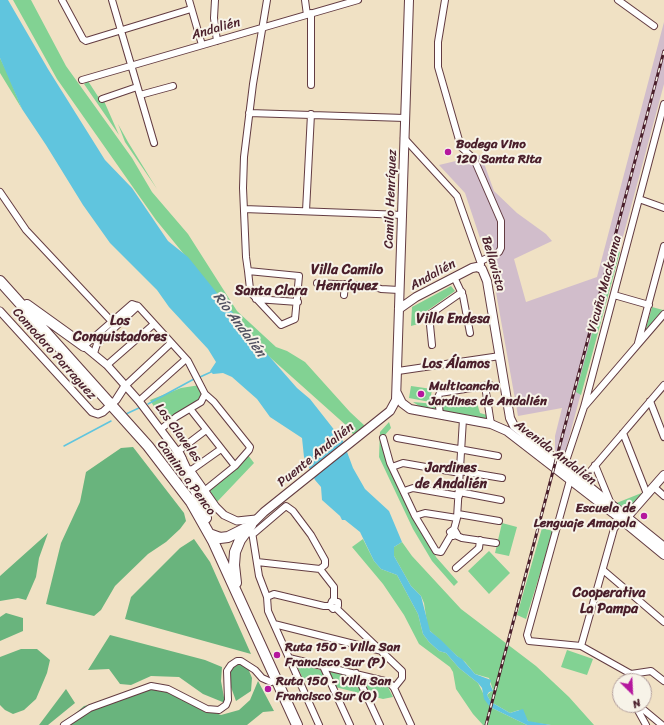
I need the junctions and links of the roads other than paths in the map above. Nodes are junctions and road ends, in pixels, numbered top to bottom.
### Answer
1 (62, 0) edge
2 (112, 0) edge
3 (189, 0) edge
4 (215, 0) edge
5 (267, 0) edge
6 (305, 0) edge
7 (358, 0) edge
8 (409, 0) edge
9 (445, 0) edge
10 (618, 0) edge
11 (191, 9) junction
12 (309, 14) junction
13 (654, 26) dead end
14 (262, 28) junction
15 (121, 31) junction
16 (217, 41) junction
17 (202, 45) junction
18 (131, 66) junction
19 (82, 80) dead end
20 (311, 85) dead end
21 (173, 86) dead end
22 (137, 87) junction
23 (140, 95) junction
24 (102, 99) dead end
25 (664, 104) edge
26 (249, 113) junction
27 (311, 114) junction
28 (405, 118) junction
29 (661, 125) edge
30 (404, 138) junction
31 (154, 143) dead end
32 (0, 192) edge
33 (639, 199) junction
34 (664, 208) edge
35 (244, 209) junction
36 (306, 211) junction
37 (403, 215) junction
38 (664, 246) edge
39 (481, 264) junction
40 (248, 272) junction
41 (454, 277) junction
42 (0, 281) edge
43 (317, 283) dead end
44 (345, 284) junction
45 (4, 290) edge
46 (400, 290) junction
47 (462, 292) junction
48 (344, 295) dead end
49 (614, 295) junction
50 (254, 297) junction
51 (416, 297) junction
52 (298, 302) junction
53 (648, 305) junction
54 (399, 308) junction
55 (0, 311) edge
56 (664, 314) edge
57 (114, 324) junction
58 (154, 324) junction
59 (470, 333) dead end
60 (171, 342) junction
61 (432, 345) dead end
62 (638, 345) junction
63 (84, 346) junction
64 (94, 353) junction
65 (500, 356) junction
66 (186, 359) junction
67 (107, 365) junction
68 (398, 371) junction
69 (664, 385) edge
70 (125, 386) junction
71 (397, 393) junction
72 (205, 394) junction
73 (139, 401) junction
74 (650, 401) junction
75 (584, 407) junction
76 (109, 408) junction
77 (410, 409) junction
78 (191, 410) junction
79 (390, 411) junction
80 (440, 415) junction
81 (383, 417) joint
82 (510, 418) junction
83 (463, 419) junction
84 (491, 424) junction
85 (161, 429) junction
86 (206, 430) junction
87 (623, 433) junction
88 (664, 437) edge
89 (382, 438) dead end
90 (397, 438) dead end
91 (221, 449) junction
92 (462, 449) junction
93 (178, 453) junction
94 (498, 456) dead end
95 (595, 465) junction
96 (235, 466) junction
97 (392, 467) junction
98 (564, 467) junction
99 (190, 471) junction
100 (460, 472) junction
101 (664, 475) edge
102 (502, 478) dead end
103 (570, 480) junction
104 (582, 481) junction
105 (654, 487) junction
106 (204, 491) junction
107 (404, 491) junction
108 (459, 494) junction
109 (647, 494) junction
110 (664, 496) edge
111 (501, 500) dead end
112 (612, 504) junction
113 (415, 516) junction
114 (458, 516) junction
115 (624, 518) junction
116 (499, 521) dead end
117 (254, 522) junction
118 (453, 533) junction
119 (209, 534) junction
120 (252, 535) junction
121 (480, 540) junction
122 (496, 543) dead end
123 (664, 547) edge
124 (664, 555) edge
125 (256, 562) junction
126 (456, 568) dead end
127 (320, 569) junction
128 (603, 570) junction
129 (238, 597) junction
130 (267, 597) junction
131 (333, 607) junction
132 (664, 622) edge
133 (274, 624) junction
134 (581, 646) junction
135 (382, 651) junction
136 (289, 658) junction
137 (323, 666) junction
138 (356, 674) junction
139 (664, 681) edge
140 (271, 682) junction
141 (394, 688) junction
142 (641, 713) edge
143 (647, 713) edge
144 (64, 725) edge
145 (291, 725) edge
146 (297, 725) edge
147 (320, 725) edge
148 (350, 725) edge
149 (380, 725) edge
150 (411, 725) edge
151 (646, 725) edge
152 (662, 725) edge

1 - 15 street
2 - 15 street
3 - 11 street
4 - 16 street
5 - 14 street
6 - 12 street
7 - 12 street, Andalién
8 - 28 main road, Camilo Henríquez
9 - 39 street
10 - 13 street
11 - 15 street
11 - 17 street
12 - 14 street, Andalién
12 - 20 street
14 - 16 street, Andalién
14 - 26 street
15 - 18 street
16 - 17 street, Andalién
17 - 18 street, Andalién
18 - 19 street, Andalién
18 - 22 street
21 - 23 street
22 - 23 street
22 - 24 street
23 - 31 street
25 - 29 street, Vicuña Mackenna
26 - 27 street
26 - 35 street
27 - 28 street
27 - 36 street
28 - 30 main road, Camilo Henríquez
29 - 33 street, Vicuña Mackenna
30 - 37 main road, Camilo Henríquez
30 - 39 street, Bellavista
32 - 57 street
33 - 34 street
33 - 49 street, Vicuña Mackenna
35 - 36 street
35 - 40 street
36 - 37 street
37 - 46 main road, Camilo Henríquez
38 - 53 street
39 - 41 main road, Andalién
39 - 65 main road, Bellavista
40 - 50 street
40 - 52 street
41 - 47 street
41 - 51 main road, Andalién
42 - 45 highway, Camino a Penco
43 - 44 street
44 - 46 street
44 - 48 street
45 - 63 highway
45 - 76 highway, Camino a Penco
46 - 51 main road
46 - 54 main road, Camilo Henríquez
47 - 59 street
47 - 61 street
49 - 53 street
49 - 75 street, Vicuña Mackenna
50 - 52 street
50 - 52 street
51 - 54 main road, Andalién
53 - 62 street
54 - 68 main road, Camilo Henríquez
55 - 76 street, Comodoro Parraguez
56 - 62 street
57 - 58 street
57 - 63 street
57 - 64 street
58 - 60 street
58 - 67 street
60 - 66 street
60 - 70 street
62 - 75 street
63 - 64 street, Los Claveles
64 - 67 street, Los Claveles
65 - 68 street
65 - 82 main road, Bellavista
66 - 72 street
66 - 73 street
67 - 70 street, Los Claveles
68 - 71 main road, Camilo Henríquez
69 - 74 street
70 - 73 street, Los Claveles
70 - 76 street, Comodoro Parraguez
71 - 77 main road
71 - 79 main road, Camilo Henríquez
72 - 78 street
72 - 96 street
73 - 85 street, Los Claveles
74 - 87 street
74 - 88 street
75 - 98 street, Vicuña Mackenna
76 - 119 highway, Camino a Penco
76 - 140 highway, Camino a Penco
77 - 79 main road, Avenida Andalién
77 - 80 main road, Avenida Andalién
78 - 85 street
78 - 86 street
79 - 81 main road, Camilo Henríquez
80 - 83 main road, Avenida Andalién
80 - 84 street
81 - 117 main road, Puente Andalién
82 - 84 main road
82 - 98 main road, Avenida Andalién
83 - 84 main road, Avenida Andalién
83 - 92 street
84 - 103 main road, Avenida Andalién
85 - 93 street, Los Claveles
86 - 91 street
86 - 93 street
87 - 95 street
87 - 109 street
89 - 97 street
90 - 92 street
91 - 96 street
91 - 99 street
92 - 94 street
92 - 100 street
93 - 99 street, Los Claveles
93 - 119 highway
95 - 104 street
95 - 112 street
96 - 106 street
97 - 100 street
97 - 107 street
98 - 104 main road, Avenida Andalién
99 - 106 street, Los Claveles
100 - 102 street
100 - 108 street
101 - 105 main road
103 - 115 main road, Avenida Andalién
103 - 134 street
104 - 112 main road, Avenida Andalién
105 - 109 main road
105 - 110 street
106 - 117 street, Los Claveles
107 - 108 street
107 - 113 street
108 - 111 street
108 - 114 street
109 - 115 main road
112 - 115 main road, Avenida Andalién
113 - 114 street
113 - 118 street
114 - 116 street
114 - 118 street
115 - 123 main road, Avenida Andalién
115 - 124 main road, Avenida Andalién
115 - 128 street
117 - 119 highway
117 - 120 street
117 - 129 highway
118 - 121 street
119 - 129 highway, Camino a Penco
120 - 125 street
120 - 127 street
121 - 122 street
121 - 126 street
125 - 127 street
125 - 130 street
127 - 131 street
128 - 132 street
128 - 134 street
129 - 146 highway, Camino a Penco
130 - 131 street
130 - 133 street
131 - 135 street
133 - 135 street
133 - 136 street
134 - 139 street
135 - 141 street
136 - 137 street
136 - 147 street
137 - 138 street
137 - 148 street
138 - 141 street
138 - 149 street
140 - 144 street
140 - 145 highway, Camino a Penco
141 - 150 street
142 - 151 street
143 - 152 street

